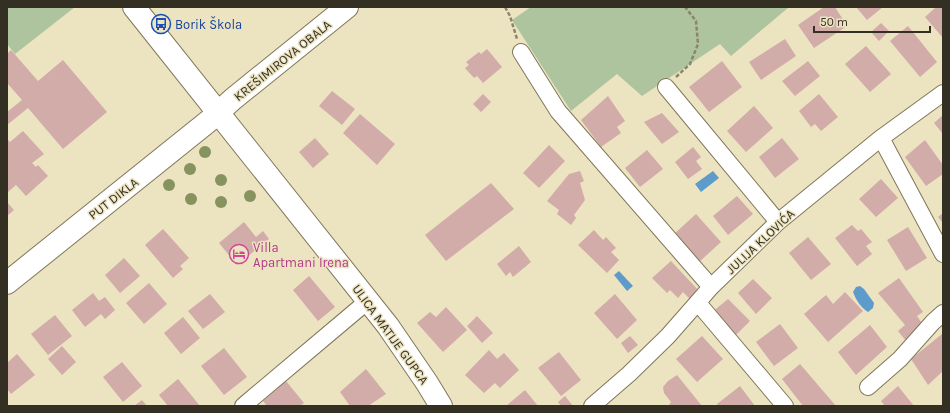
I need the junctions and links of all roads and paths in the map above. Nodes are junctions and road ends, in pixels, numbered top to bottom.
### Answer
1 (134, 7) edge
2 (347, 7) edge
3 (505, 7) edge
4 (685, 7) edge
5 (521, 52) joint
6 (666, 87) joint
7 (943, 93) edge
8 (218, 113) junction
9 (882, 138) junction
10 (778, 222) junction
11 (943, 254) edge
12 (7, 283) edge
13 (711, 287) junction
14 (368, 301) junction
15 (698, 303) junction
16 (943, 313) edge
17 (868, 387) dead end
18 (243, 406) edge
19 (441, 406) edge
20 (592, 406) edge
21 (785, 406) edge

1 - 8 street, ULICA MATIJE GUPCA
2 - 8 street, KREŠIMIROVA OBALA
3 - 5 path
4 - 6 path
5 - 13 street
6 - 10 street
7 - 9 street, JULIJA KLOVIĆA
8 - 12 street, PUT DIKLA
8 - 14 street, ULICA MATIJE GUPCA
9 - 10 street, JULIJA KLOVIĆA
9 - 11 street
10 - 13 street, JULIJA KLOVIĆA
13 - 15 street, JULIJA KLOVIĆA
14 - 18 street
14 - 19 street, ULICA MATIJE GUPCA
15 - 20 street, JULIJA KLOVIĆA
15 - 21 street
16 - 17 street

